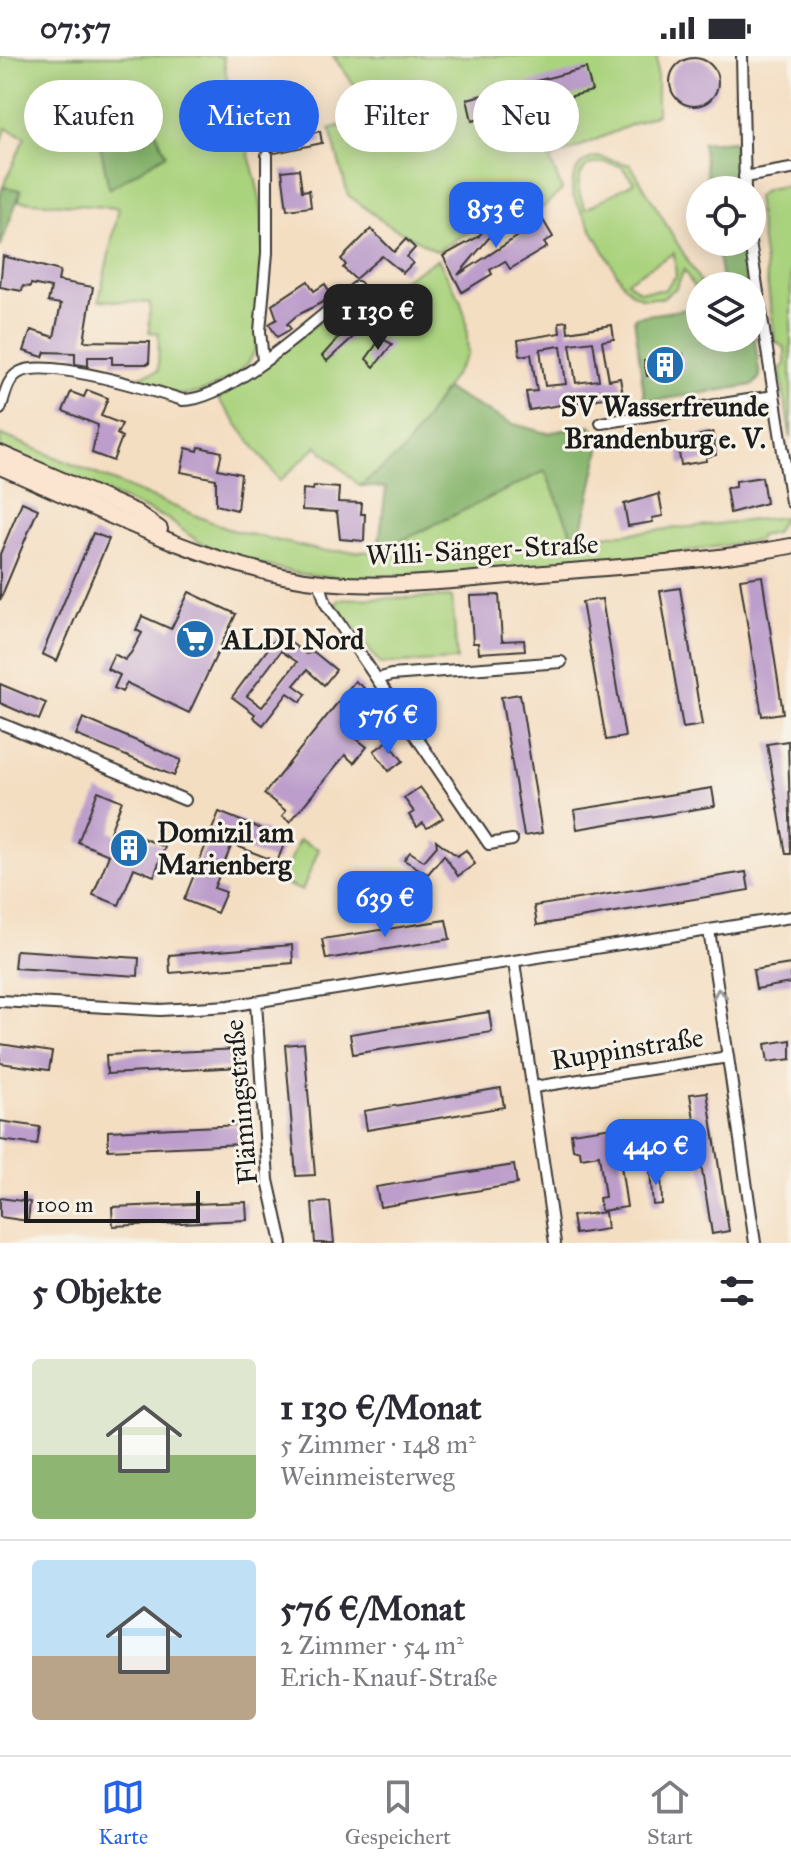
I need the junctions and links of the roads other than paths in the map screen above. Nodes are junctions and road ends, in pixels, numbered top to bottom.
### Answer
1 (742, 56) edge
2 (267, 155) dead end
3 (791, 169) edge
4 (744, 176) edge
5 (750, 176) edge
6 (752, 256) edge
7 (357, 287) dead end
8 (263, 361) junction
9 (774, 396) junction
10 (0, 409) edge
11 (601, 423) dead end
12 (0, 453) edge
13 (0, 467) edge
14 (791, 495) edge
15 (180, 543) junction
16 (791, 546) edge
17 (319, 581) junction
18 (561, 662) dead end
19 (378, 679) junction
20 (0, 723) edge
21 (185, 800) dead end
22 (512, 840) dead end
23 (790, 918) edge
24 (709, 930) junction
25 (514, 962) junction
26 (0, 1001) edge
27 (256, 1003) junction
28 (728, 1057) junction
29 (534, 1087) junction
30 (282, 1243) edge
31 (555, 1243) edge
32 (755, 1243) edge

1 - 4 street
2 - 8 street
3 - 5 street
6 - 9 street
7 - 8 street
8 - 10 street
9 - 11 street
9 - 14 street
12 - 15 main road, Willi-Sänger-Straße
13 - 15 main road, Willi-Sänger-Straße
15 - 17 main road, Willi-Sänger-Straße
16 - 17 main road, Willi-Sänger-Straße
17 - 19 street
18 - 19 street
19 - 22 street
20 - 21 street
23 - 24 street
24 - 25 street
28 -> 24 street, Ruppinstraße
25 - 27 street
25 - 29 street
26 - 27 street
27 - 30 street, Flämingstraße
28 - 29 street, Ruppinstraße
28 - 32 street, Ruppinstraße
29 - 31 street

